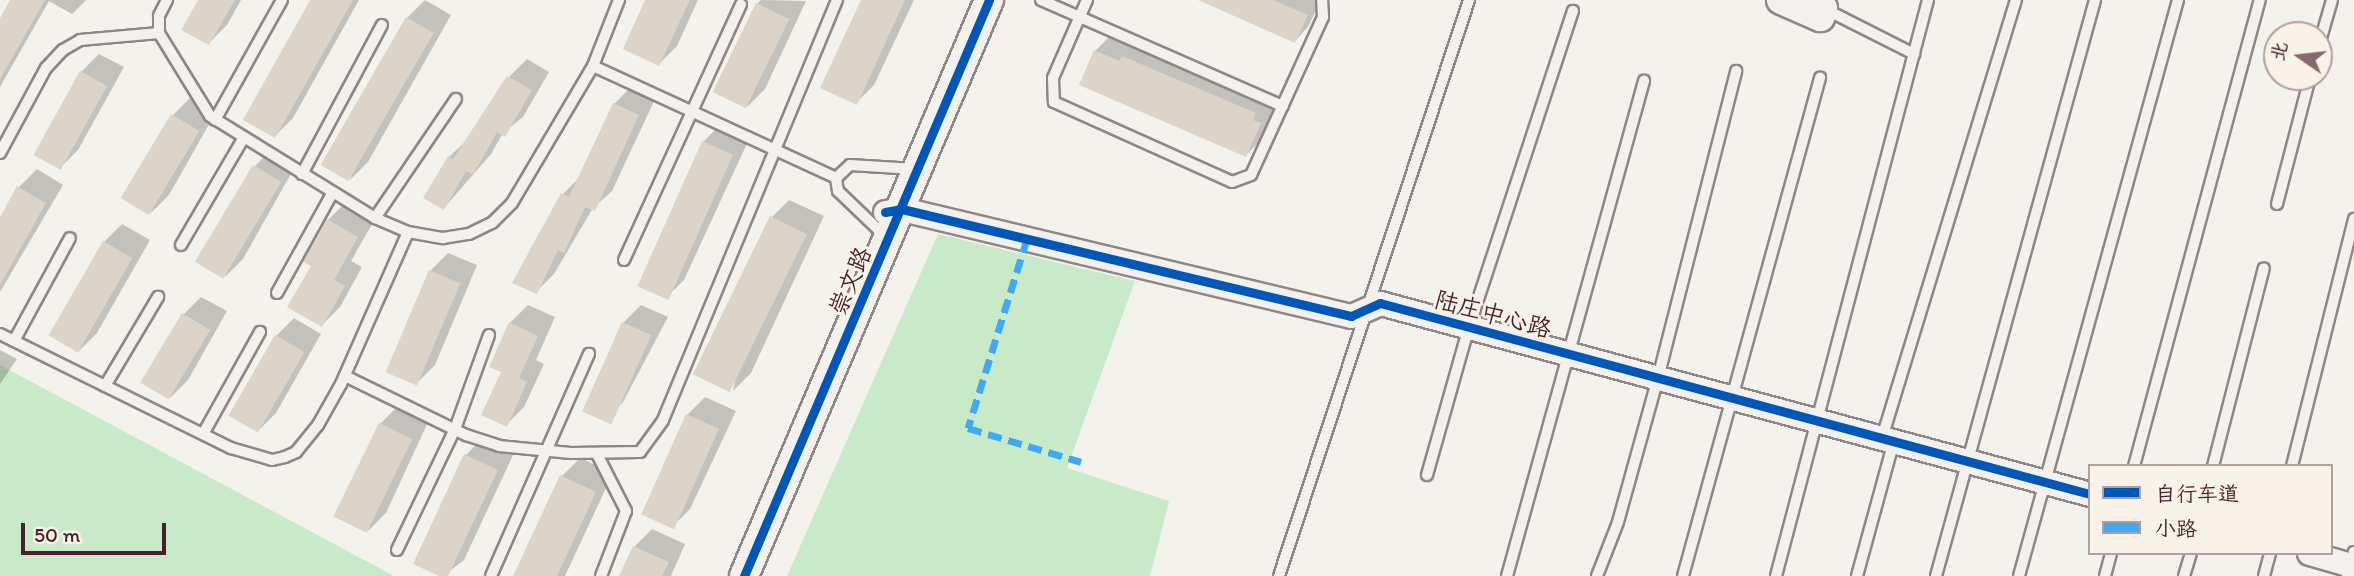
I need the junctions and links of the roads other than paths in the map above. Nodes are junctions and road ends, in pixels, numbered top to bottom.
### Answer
1 (167, 0) edge
2 (282, 0) edge
3 (619, 0) edge
4 (837, 0) edge
5 (968, 0) edge
6 (989, 0) edge
7 (1041, 0) edge
8 (1087, 0) edge
9 (1322, 0) edge
10 (1469, 0) edge
11 (1781, 0) edge
12 (1928, 0) edge
13 (2016, 0) edge
14 (2095, 0) edge
15 (2178, 0) edge
16 (2260, 0) edge
17 (2332, 0) edge
18 (1814, 4) edge
19 (741, 5) dead end
20 (1573, 11) dead end
21 (1080, 17) junction
22 (2326, 21) edge
23 (382, 25) dead end
24 (159, 33) junction
25 (1914, 54) junction
26 (593, 66) junction
27 (1736, 71) dead end
28 (1820, 78) dead end
29 (1644, 81) dead end
30 (2306, 91) edge
31 (456, 99) dead end
32 (1283, 106) junction
33 (692, 111) junction
34 (215, 120) junction
35 (243, 139) junction
36 (772, 148) junction
37 (0, 152) edge
38 (910, 168) junction
39 (302, 174) junction
40 (836, 178) junction
41 (333, 192) junction
42 (2277, 204) dead end
43 (375, 218) junction
44 (2354, 219) edge
45 (888, 223) junction
46 (408, 232) junction
47 (70, 238) dead end
48 (181, 245) dead end
49 (624, 260) dead end
50 (2264, 268) dead end
51 (277, 293) dead end
52 (158, 298) dead end
53 (1365, 310) junction
54 (1469, 327) junction
55 (260, 332) dead end
56 (0, 334) edge
57 (489, 335) dead end
58 (14, 341) junction
59 (589, 354) dead end
60 (1569, 354) junction
61 (345, 376) junction
62 (1658, 378) junction
63 (105, 386) junction
64 (1731, 398) junction
65 (1817, 421) junction
66 (455, 429) junction
67 (202, 434) junction
68 (1888, 440) junction
69 (548, 451) junction
70 (597, 454) junction
71 (1966, 461) junction
72 (2135, 464) edge
73 (2214, 464) edge
74 (2293, 464) edge
75 (1427, 475) dead end
76 (2043, 482) junction
77 (2088, 493) edge
78 (397, 550) dead end
79 (2110, 555) edge
80 (2189, 555) edge
81 (2269, 555) edge
82 (2317, 555) edge
83 (2352, 564) edge
84 (491, 576) edge
85 (601, 576) edge
86 (727, 576) edge
87 (744, 576) edge
88 (1279, 576) edge
89 (1507, 576) edge
90 (1597, 576) edge
91 (1683, 576) edge
92 (1776, 576) edge
93 (1857, 576) edge
94 (1936, 576) edge
95 (2019, 576) edge
96 (2105, 576) edge
97 (2184, 576) edge
98 (2264, 576) edge

1 - 24 lane
2 - 34 lane
3 - 26 lane
4 - 36 lane
5 - 38 street, 崇文路
6 - 38 street, 崇文路
7 - 21 lane
8 - 21 lane
9 - 32 lane
10 - 53 lane
11 - 18 street
12 - 25 lane
13 - 68 lane
14 - 71 lane
15 - 76 lane
16 - 72 lane
17 - 22 lane
18 - 25 lane
19 - 33 lane
20 - 54 lane
21 - 32 lane
21 - 32 lane
23 - 39 lane
24 - 34 lane
24 - 37 lane
25 - 65 lane
26 - 33 lane
26 - 46 lane
27 - 62 lane
28 - 64 lane
29 - 60 lane
30 - 42 lane
31 - 43 lane
33 - 36 lane
33 - 49 lane
34 - 35 lane
35 - 39 lane
35 - 48 lane
36 - 40 lane
36 - 70 lane
38 - 40 lane
38 - 45 street, 崇文路
39 - 41 lane
40 - 45 lane
41 - 43 lane
41 - 51 lane
43 - 46 lane
44 - 74 lane
45 - 53 street, 陆庄中心路
45 - 86 street, 崇文路
45 - 87 street, 崇文路
46 - 61 lane
47 - 58 lane
50 - 73 lane
52 - 63 lane
53 - 54 street, 陆庄中心路
53 - 88 lane
54 - 60 street, 陆庄中心路
54 - 75 lane
55 - 67 lane
56 - 58 lane
57 - 66 lane
58 - 63 lane
59 - 69 lane
60 - 62 street, 陆庄中心路
60 - 89 lane
61 - 66 lane
61 - 67 lane
62 - 64 street, 陆庄中心路
62 - 90 lane
63 - 67 lane
64 - 65 street, 陆庄中心路
64 - 91 lane
65 - 68 street, 陆庄中心路
65 - 92 lane
66 - 69 lane
66 - 78 lane
68 - 71 street, 陆庄中心路
68 - 93 lane
69 - 70 lane
69 - 84 lane
70 - 85 lane
71 - 76 street, 陆庄中心路
71 - 94 lane
76 - 77 street, 陆庄中心路
76 - 95 lane
79 - 96 lane
80 - 97 lane
81 - 98 lane
82 - 83 street

